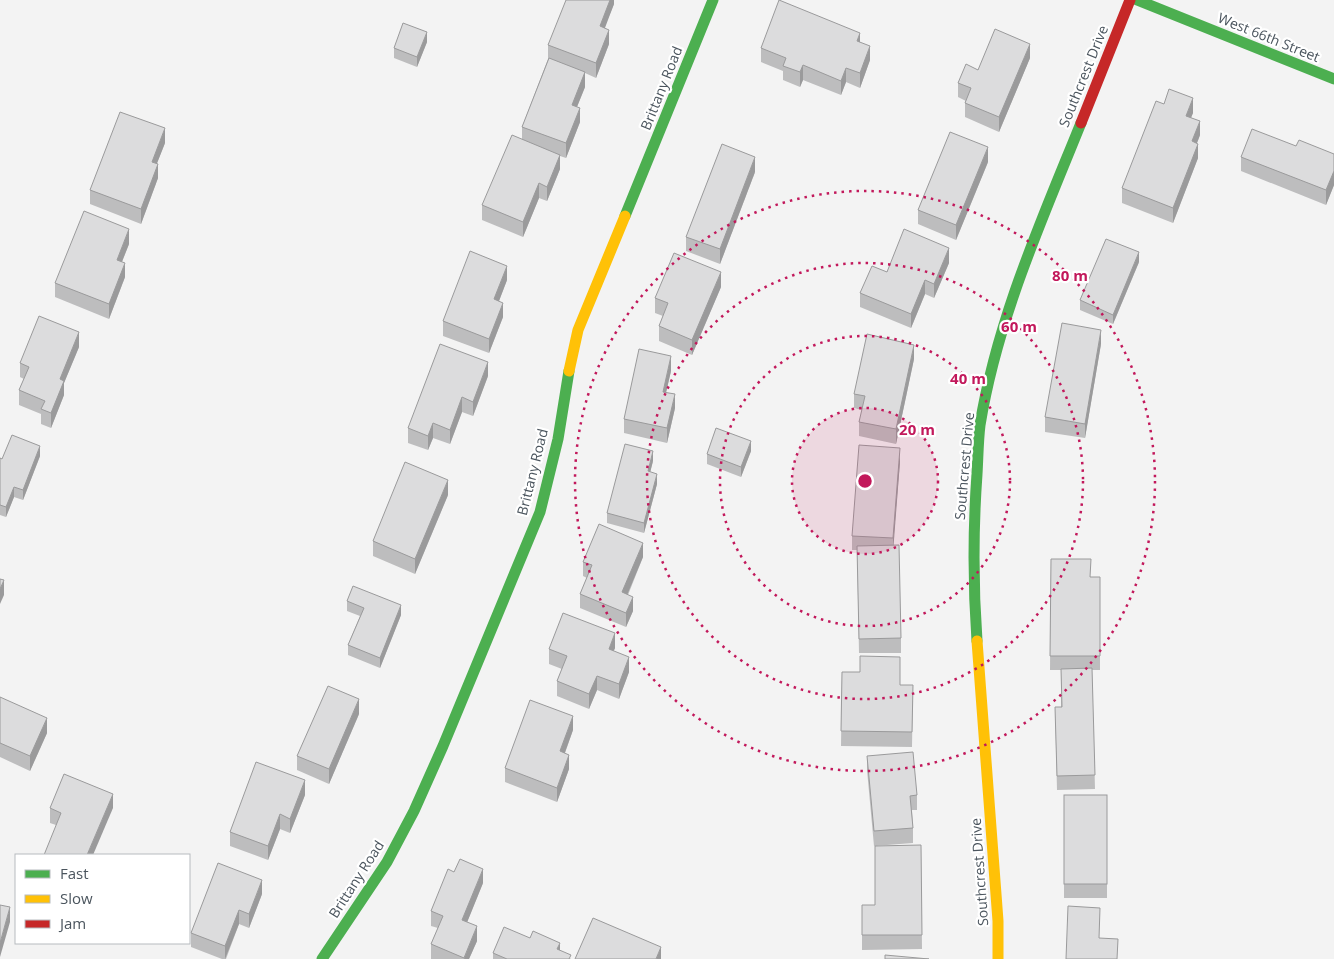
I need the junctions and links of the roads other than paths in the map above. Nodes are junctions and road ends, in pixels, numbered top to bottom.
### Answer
1 (713, 0) edge
2 (1130, 0) edge
3 (1137, 0) edge
4 (1334, 79) edge
5 (322, 959) edge
6 (998, 959) edge

1 - 5 street, Brittany Road
2 - 6 street, Southcrest Drive
3 - 4 street, West 66th Street

